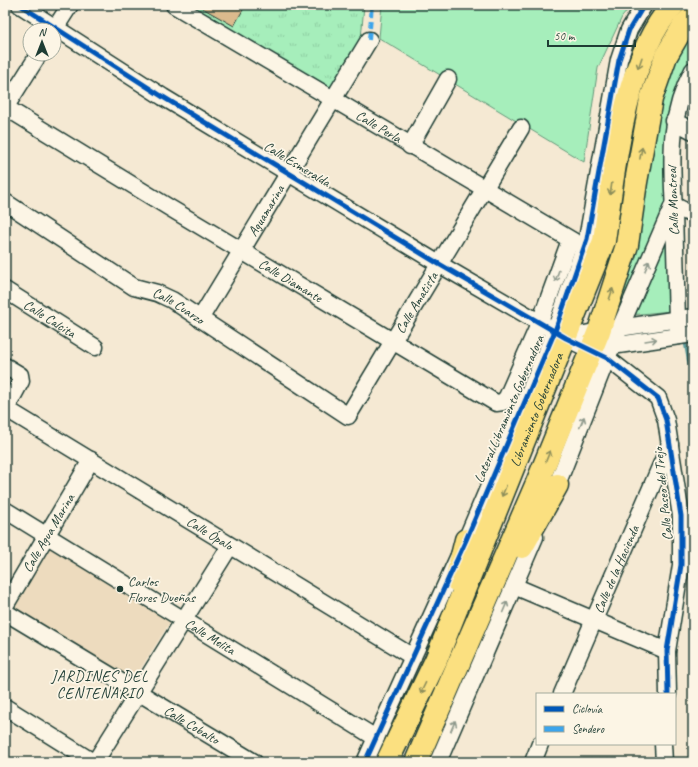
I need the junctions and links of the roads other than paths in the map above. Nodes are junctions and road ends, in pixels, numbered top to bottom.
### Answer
1 (20, 5) edge
2 (70, 5) edge
3 (175, 5) edge
4 (644, 5) edge
5 (673, 5) edge
6 (693, 16) edge
7 (45, 22) edge
8 (59, 22) edge
9 (62, 33) edge
10 (369, 40) dead end
11 (34, 62) edge
12 (693, 70) edge
13 (448, 79) dead end
14 (333, 101) junction
15 (5, 108) edge
16 (674, 121) junction
17 (521, 128) dead end
18 (693, 131) edge
19 (410, 146) junction
20 (289, 173) junction
21 (484, 190) junction
22 (5, 202) edge
23 (673, 205) junction
24 (693, 215) edge
25 (570, 240) junction
26 (584, 248) junction
27 (242, 251) junction
28 (439, 264) junction
29 (5, 290) edge
30 (200, 319) junction
31 (687, 319) edge
32 (540, 322) junction
33 (560, 334) junction
34 (686, 335) edge
35 (393, 342) junction
36 (606, 343) junction
37 (95, 347) dead end
38 (5, 366) edge
39 (6, 408) edge
40 (348, 416) joint
41 (670, 444) junction
42 (91, 460) junction
43 (557, 486) junction
44 (5, 510) edge
45 (46, 536) junction
46 (466, 540) junction
47 (230, 546) junction
48 (514, 586) junction
49 (5, 606) edge
50 (5, 612) edge
51 (184, 620) junction
52 (594, 620) junction
53 (467, 643) junction
54 (667, 651) junction
55 (413, 657) junction
56 (436, 660) junction
57 (138, 693) junction
58 (563, 693) edge
59 (668, 693) edge
60 (5, 707) edge
61 (376, 738) junction
62 (663, 745) edge
63 (422, 761) edge
64 (94, 762) edge
65 (254, 762) edge
66 (365, 762) edge
67 (387, 762) edge
68 (664, 762) edge

1 - 7 street, Calle Esmeralda
2 - 8 street
3 - 14 street, Calle Perla
4 - 26 street, Lateral Libramiento Gobernadora
5 -> 33 highway, Libramiento Gobernadora
36 -> 6 highway, Libramiento Gobernadora
9 - 20 street, Calle Esmeralda
10 - 14 street, Aguamarina
11 - 15 street
12 - 16 street, Calle Montreal
13 - 19 street
14 - 19 street, Calle Perla
14 - 20 street, Aguamarina
15 - 27 street, Calle Diamante
16 - 18 street
16 - 23 street, Calle Montreal
17 - 21 street, Calle Amatista
19 - 21 street, Calle Perla
20 - 27 street, Aguamarina
20 - 28 street, Calle Esmeralda
21 - 25 street, Calle Perla
21 - 28 street, Calle Amatista
22 - 30 street, Calle Cuarzo
23 - 24 street
23 - 31 street, Calle Montreal
36 -> 23 street
25 - 26 street, Calle Perla
25 -> 32 street
26 - 33 street, Lateral Libramiento Gobernadora
27 - 30 street, Aguamarina
27 - 35 street, Calle Diamante
28 - 32 street, Calle Esmeralda
28 - 35 street, Calle Amatista
29 - 37 street, Calle Calcita
30 - 40 street, Calle Cuarzo
31 - 34 street, Calle Montreal
31 - 36 street
32 - 33 street, Calle Esmeralda
32 - 35 street, Calle Diamante
33 - 36 street
33 - 46 street, Lateral Libramiento Gobernadora
33 -> 56 highway, Libramiento Gobernadora
36 -> 34 street
35 - 40 street, Calle Amatista
36 - 41 street, Calle Paseo del Trejo
43 -> 36 street
53 -> 36 highway, Libramiento Gobernadora
38 - 39 street, Calle Ópalo
39 - 42 street, Calle Ópalo
41 - 52 street, Calle de la Hacienda
41 - 54 street, Calle Paseo del Trejo
42 - 45 street, Calle Agua Marina
42 - 47 street, Calle Ópalo
43 - 48 street
43 - 53 highway
44 - 45 street, Calle Melita
45 - 49 street, Calle Agua Marina
45 - 51 street, Calle Melita
46 - 55 street, Lateral Libramiento Gobernadora
46 - 56 highway
47 - 51 street
47 - 55 street, Calle Ópalo
48 - 52 street
63 -> 48 street
50 - 57 street, Calle Cobalto
51 - 57 street
51 - 61 street, Calle Melita
52 - 54 street
52 - 58 street, Calle de la Hacienda
53 - 63 highway, Libramiento Gobernadora
54 - 59 street, Calle Paseo del Trejo
55 - 61 street, Lateral Libramiento Gobernadora
56 -> 67 highway, Libramiento Gobernadora
57 - 64 street
57 - 65 street, Calle Cobalto
60 - 64 street
61 - 66 street, Lateral Libramiento Gobernadora
62 - 68 street

